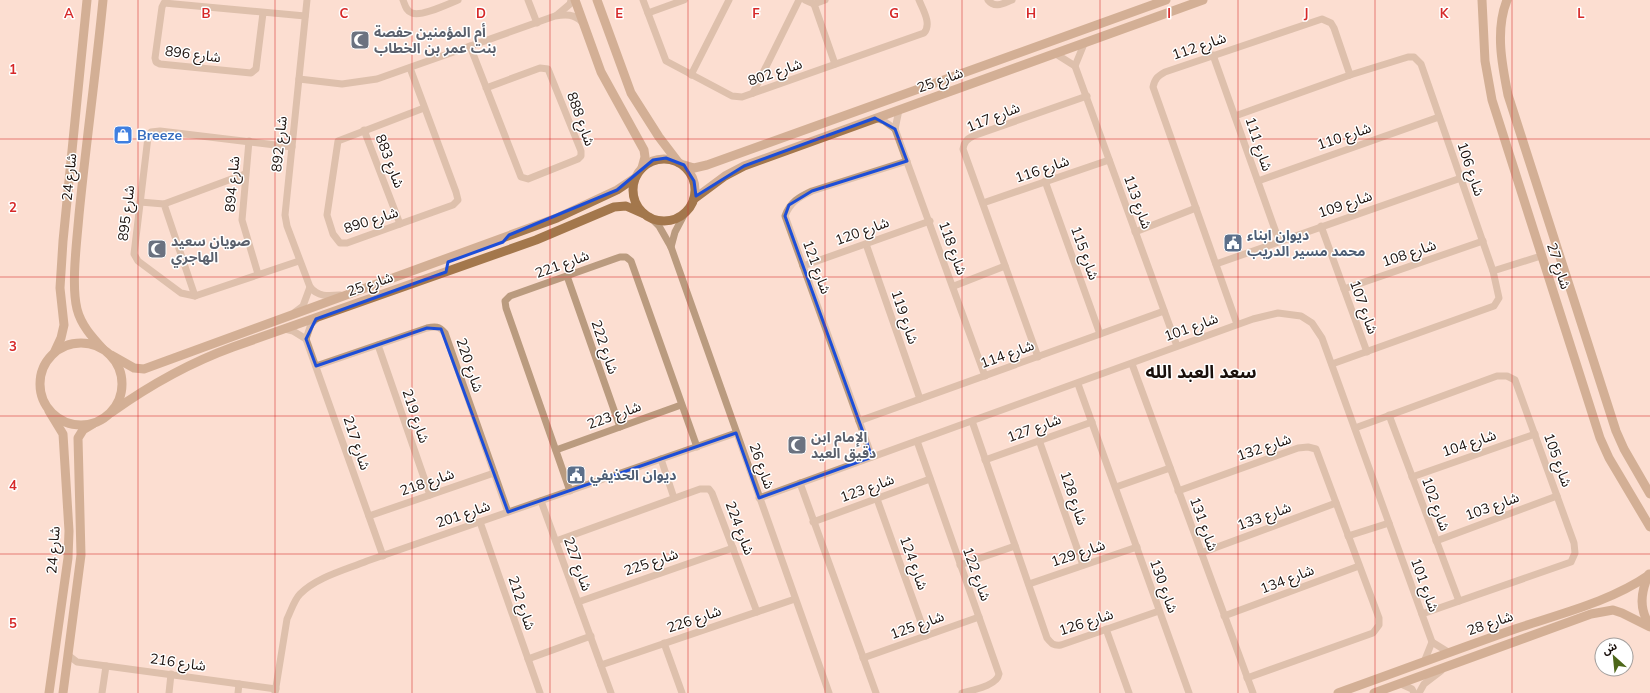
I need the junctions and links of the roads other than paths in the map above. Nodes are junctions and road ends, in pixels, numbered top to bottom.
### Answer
1 (88, 0) edge
2 (103, 0) edge
3 (307, 0) edge
4 (403, 0) edge
5 (458, 0) edge
6 (528, 0) edge
7 (571, 0) edge
8 (575, 0) edge
9 (596, 0) edge
10 (643, 0) edge
11 (684, 0) edge
12 (729, 0) edge
13 (799, 0) edge
14 (805, 0) edge
15 (825, 0) edge
16 (919, 0) edge
17 (988, 0) edge
18 (1012, 0) edge
19 (1166, 0) edge
20 (1203, 0) edge
21 (1482, 0) edge
22 (1507, 0) edge
23 (814, 4) junction
24 (1136, 11) junction
25 (263, 13) junction
26 (648, 13) junction
27 (305, 16) junction
28 (555, 16) junction
29 (537, 23) junction
30 (1139, 23) junction
31 (585, 26) junction
32 (1084, 44) junction
33 (470, 46) junction
34 (1056, 54) junction
35 (1213, 55) junction
36 (835, 64) junction
37 (1075, 66) junction
38 (410, 68) junction
39 (691, 74) junction
40 (1350, 75) junction
41 (299, 79) junction
42 (486, 88) junction
43 (753, 93) junction
44 (1087, 96) junction
45 (424, 108) junction
46 (899, 110) junction
47 (1235, 116) junction
48 (1439, 117) junction
49 (875, 118) junction
50 (895, 129) junction
51 (364, 130) junction
52 (249, 142) junction
53 (292, 147) junction
54 (1109, 160) junction
55 (907, 161) junction
56 (681, 163) junction
57 (642, 168) junction
58 (245, 174) junction
59 (635, 178) junction
60 (1461, 178) junction
61 (1045, 181) junction
62 (1258, 181) junction
63 (694, 199) junction
64 (140, 202) junction
65 (983, 203) junction
66 (164, 204) junction
67 (1196, 208) junction
68 (685, 213) junction
69 (647, 216) junction
70 (930, 221) junction
71 (400, 224) junction
72 (1321, 226) junction
73 (1135, 232) junction
74 (509, 236) junction
75 (1483, 241) junction
76 (1279, 242) junction
77 (866, 244) junction
78 (672, 247) junction
79 (1541, 256) junction
80 (299, 261) junction
81 (1216, 264) junction
82 (803, 266) junction
83 (1006, 266) junction
84 (449, 271) junction
85 (1493, 271) junction
86 (258, 274) junction
87 (566, 276) junction
88 (954, 286) junction
89 (310, 287) junction
90 (1344, 289) junction
91 (345, 294) junction
92 (195, 296) junction
93 (1164, 310) junction
94 (290, 315) junction
95 (316, 319) junction
96 (1237, 324) junction
97 (285, 329) junction
98 (1100, 334) junction
99 (306, 339) junction
100 (378, 345) junction
101 (1177, 346) junction
102 (55, 351) junction
103 (107, 352) junction
104 (1367, 352) junction
105 (1038, 357) junction
106 (1132, 364) junction
107 (1332, 364) junction
108 (316, 366) junction
109 (985, 376) junction
110 (1078, 384) junction
111 (920, 399) junction
112 (681, 405) junction
113 (49, 411) junction
114 (112, 412) junction
115 (1389, 415) junction
116 (859, 421) junction
117 (972, 422) junction
118 (1092, 422) junction
119 (93, 424) junction
120 (620, 427) junction
121 (1355, 428) junction
122 (736, 433) junction
123 (1535, 434) junction
124 (1039, 440) junction
125 (917, 441) junction
126 (697, 447) junction
127 (556, 450) junction
128 (872, 457) junction
129 (661, 459) junction
130 (985, 460) junction
131 (1170, 468) junction
132 (494, 473) junction
133 (1412, 477) junction
134 (930, 479) junction
135 (800, 483) junction
136 (1116, 487) junction
137 (570, 491) junction
138 (1178, 491) junction
139 (1650, 494) edge
140 (430, 495) junction
141 (1557, 496) junction
142 (674, 498) junction
143 (759, 498) junction
144 (877, 499) junction
145 (541, 501) junction
146 (1336, 503) junction
147 (508, 512) junction
148 (369, 516) junction
149 (480, 522) junction
150 (813, 522) junction
151 (1389, 523) junction
152 (1650, 527) edge
153 (1348, 536) junction
154 (556, 541) junction
155 (1436, 541) junction
156 (1015, 546) junction
157 (1137, 547) junction
158 (733, 548) junction
159 (1201, 553) junction
160 (383, 556) junction
161 (960, 565) junction
162 (1083, 565) junction
163 (1359, 566) junction
164 (1649, 574) edge
165 (1029, 584) junction
166 (63, 592) junction
167 (76, 594) junction
168 (795, 599) junction
169 (1459, 601) junction
170 (578, 602) junction
171 (1159, 611) junction
172 (757, 612) junction
173 (1422, 614) junction
174 (1224, 616) junction
175 (979, 617) junction
176 (1650, 626) edge
177 (1106, 629) junction
178 (591, 636) junction
179 (926, 636) junction
180 (1432, 642) junction
181 (664, 643) junction
182 (1448, 652) junction
183 (68, 655) junction
184 (863, 658) junction
185 (528, 660) junction
186 (76, 662) junction
187 (1424, 662) junction
188 (1449, 664) junction
189 (601, 665) junction
190 (106, 666) junction
191 (66, 667) junction
192 (171, 674) junction
193 (1247, 678) junction
194 (239, 684) junction
195 (1401, 684) junction
196 (275, 691) edge
197 (49, 693) edge
198 (63, 693) edge
199 (102, 693) edge
200 (169, 693) edge
201 (238, 693) edge
202 (540, 693) edge
203 (611, 693) edge
204 (682, 693) edge
205 (829, 693) edge
206 (876, 693) edge
207 (962, 693) edge
208 (1129, 693) edge
209 (1189, 693) edge
210 (1253, 693) edge
211 (1338, 693) edge
212 (1374, 693) edge
213 (1414, 693) edge
214 (1419, 693) edge

1 - 102 street, شارع 24
2 - 103 street, شارع 24
3 - 27 street, شارع 892
4 - 5 street
6 - 29 street
7 - 28 street
8 - 31 street
9 - 56 street
10 - 26 street, شارع 802
11 - 26 street
12 - 39 street
13 - 43 street
14 - 23 street
15 - 23 street
16 - 36 street, شارع 802
17 - 18 street
19 - 24 street, شارع 25
20 - 30 street, شارع 25
21 - 79 street, شارع 27
22 - 139 street, شارع 27
23 - 36 street
24 - 30 street
24 - 56 street, شارع 25
25 - 25 street, شارع 896
25 - 27 street, شارع 896
26 - 39 street, شارع 802
27 - 41 street, شارع 892
28 - 29 street
28 - 31 street
29 - 33 street
30 - 32 street, شارع 25
31 - 57 street
32 - 34 street, شارع 25
32 - 37 street
33 - 38 street
33 - 42 street, شارع 888
34 - 37 street
34 - 46 street, شارع 25
35 - 40 street, شارع 112
35 - 47 street, شارع 111
35 - 67 street, شارع 112
36 - 43 street, شارع 802
37 - 44 street, شارع 113
38 - 41 street
38 - 45 street, شارع 890
39 - 43 street, شارع 802
40 - 47 street, شارع 106
40 - 48 street, شارع 106
41 - 53 street, شارع 892
42 - 42 street, شارع 888
44 - 54 street, شارع 113
44 - 65 street, شارع 117
45 - 51 street, شارع 890
45 - 71 street, شارع 890
46 - 49 street, شارع 25
46 - 50 street
47 - 62 street, شارع 111
48 - 60 street, شارع 106
48 - 62 street, شارع 110
49 - 50 street
49 - 63 street, شارع 25
50 - 55 street, شارع 118
51 - 71 street, شارع 883
51 - 71 street, شارع 890
52 - 53 street, شارع 895
52 - 58 street, شارع 894
52 - 64 street, شارع 895
53 - 80 street, شارع 892
54 - 61 street, شارع 116
54 - 73 street, شارع 113
55 - 70 street, شارع 118
55 - 82 street, شارع 121
56 - 57 street
56 - 63 street
57 - 59 street
58 - 66 street
58 - 86 street, شارع 894
59 - 69 street
59 - 74 street, شارع 25
60 - 72 street, شارع 109
60 - 75 street, شارع 106
61 - 65 street, شارع 116
61 - 98 street, شارع 115
62 - 76 street, شارع 111
63 - 68 street
64 - 66 street
64 - 92 street, شارع 895
65 - 83 street, شارع 117
66 - 92 street
67 - 73 street
67 - 81 street, شارع 112
68 - 69 street
68 - 78 street
69 - 78 street, شارع 26
69 - 84 street, شارع 25
70 - 77 street, شارع 120
70 - 88 street, شارع 118
72 - 76 street, شارع 109
72 - 90 street, شارع 107
73 - 93 street, شارع 113
74 - 84 street
74 - 91 street, شارع 25
75 - 85 street, شارع 106
75 - 90 street, شارع 108
76 - 81 street, شارع 109
77 - 82 street, شارع 120
77 - 111 street, شارع 119
78 - 122 street, شارع 26
79 - 85 street
79 - 152 street, شارع 27
80 - 86 street
80 - 89 street, شارع 892
81 - 96 street, شارع 112
82 - 116 street, شارع 121
83 - 88 street
83 - 105 street, شارع 117
84 - 95 street, شارع 25
85 - 104 street, شارع 106
86 - 92 street
87 - 112 street, شارع 221
87 - 120 street, شارع 222
87 - 127 street, شارع 221
88 - 109 street, شارع 118
89 - 91 street
89 - 94 street
90 - 104 street, شارع 107
91 - 94 street, شارع 25
91 - 95 street
93 - 98 street, شارع 114
93 - 101 street, شارع 113
94 - 103 street, شارع 25
95 - 97 street, شارع 25
95 - 99 street
96 - 101 street, شارع 101
96 - 107 street, شارع 101
97 - 99 street
97 - 114 street, شارع 25
98 - 105 street, شارع 114
99 - 108 street, شارع 217
100 - 108 street, شارع 220
100 - 132 street, شارع 220
100 - 140 street, شارع 219
101 - 106 street, شارع 101
102 - 103 street
102 - 113 street
103 - 114 street
104 - 107 street, شارع 106
105 - 109 street, شارع 114
106 - 110 street, شارع 101
106 - 131 street, شارع 131
107 - 121 street, شارع 101
108 - 148 street, شارع 217
109 - 111 street, شارع 114
110 - 117 street, شارع 101
110 - 118 street, شارع 130
111 - 116 street, شارع 114
112 - 120 street, شارع 223
112 - 126 street, شارع 221
113 - 119 street
113 - 166 street, شارع 24
114 - 119 street
115 - 121 street, شارع 105
115 - 123 street, شارع 105
115 - 133 street, شارع 102
116 - 128 street, شارع 121
117 - 125 street, شارع 101
117 - 130 street, شارع 126
118 - 124 street, شارع 127
118 - 136 street, شارع 130
119 - 167 street, شارع 24
120 - 127 street, شارع 223
121 - 151 street, شارع 101
122 - 126 street, شارع 201
122 - 143 street, شارع 26
123 - 133 street, شارع 104
123 - 141 street, شارع 105
124 - 130 street, شارع 127
124 - 162 street, شارع 128
125 - 128 street, شارع 101
125 - 134 street, شارع 122
126 - 129 street, شارع 201
127 - 137 street, شارع 221
128 - 135 street, شارع 101
129 - 137 street, شارع 201
129 - 142 street
130 - 156 street, شارع 126
131 - 136 street
131 - 138 street, شارع 131
132 - 140 street, شارع 218
132 - 147 street, شارع 220
133 - 155 street, شارع 102
134 - 144 street, شارع 123
134 - 161 street, شارع 122
135 - 143 street, شارع 101
135 - 150 street
136 - 157 street, شارع 130
137 - 145 street, شارع 201
138 - 146 street, شارع 132
138 - 159 street, شارع 131
140 - 148 street, شارع 218
141 - 155 street, شارع 103
141 - 169 street, شارع 105
142 - 154 street, شارع 224
142 - 158 street, شارع 224
143 - 168 street, شارع 26
144 - 150 street, شارع 123
144 - 179 street, شارع 124
145 - 147 street, شارع 201
145 - 154 street, شارع 227
146 - 153 street, شارع 132
146 - 159 street, شارع 133
147 - 149 street, شارع 201
148 - 160 street, شارع 217
149 - 160 street, شارع 201
149 - 185 street, شارع 212
150 - 184 street
151 - 153 street
151 - 173 street, شارع 101
153 - 163 street, شارع 132
154 - 170 street, شارع 227
155 - 169 street, شارع 102
156 - 161 street
156 - 165 street, شارع 126
157 - 162 street, شارع 129
157 - 171 street, شارع 130
158 - 170 street, شارع 225
158 - 172 street, شارع 224
159 - 174 street, شارع 131
160 - 196 street, شارع 201
161 - 175 street, شارع 122
162 - 165 street, شارع 129
163 - 174 street, شارع 134
163 - 193 street, شارع 132
164 - 176 street
164 - 182 street, شارع 28
165 - 177 street, شارع 126
166 - 167 street
166 - 197 street, شارع 24
167 - 183 street, شارع 24
168 - 172 street, شارع 226
168 - 205 street, شارع 26
169 - 173 street, شارع 105
170 - 178 street, شارع 227
171 - 177 street, شارع 126
171 - 209 street, شارع 130
172 - 181 street, شارع 226
173 - 180 street, شارع 101
174 - 193 street, شارع 131
175 - 179 street, شارع 125
175 - 207 street, شارع 122
176 - 188 street, شارع 28
177 - 208 street
178 - 185 street
178 - 189 street, شارع 227
179 - 184 street, شارع 125
180 - 182 street
180 - 187 street
181 - 189 street, شارع 226
181 - 204 street
182 - 187 street, شارع 28
183 - 186 street
183 - 191 street, شارع 24
184 - 206 street
185 - 202 street, شارع 212
186 - 190 street, شارع 216
186 - 191 street
187 - 211 street, شارع 28
188 - 195 street, شارع 28
188 - 214 street
189 - 203 street, شارع 227
190 - 192 street, شارع 216
190 - 199 street
191 - 198 street, شارع 24
192 - 194 street, شارع 216
192 - 200 street
193 - 210 street, شارع 131
194 - 196 street, شارع 216
194 - 201 street
195 - 212 street, شارع 28
195 - 213 street

